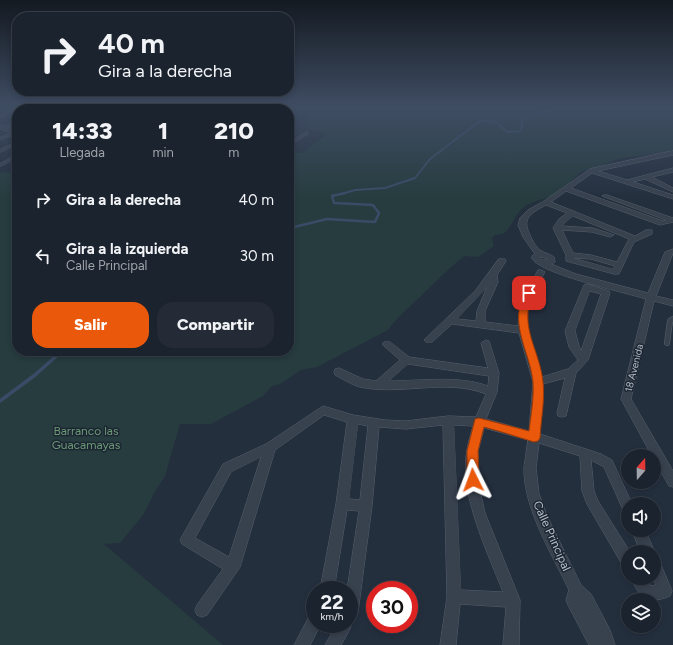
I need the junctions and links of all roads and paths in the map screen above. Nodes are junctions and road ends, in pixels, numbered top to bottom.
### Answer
1 (12, 145) edge
2 (0, 151) edge
3 (673, 153) edge
4 (12, 159) edge
5 (0, 165) edge
6 (592, 170) junction
7 (673, 170) edge
8 (646, 176) junction
9 (626, 182) junction
10 (565, 188) junction
11 (607, 188) dead end
12 (673, 190) edge
13 (598, 196) junction
14 (673, 197) edge
15 (546, 202) junction
16 (571, 214) junction
17 (673, 220) edge
18 (556, 228) junction
19 (649, 232) dead end
20 (633, 240) junction
21 (673, 251) edge
22 (502, 261) dead end
23 (546, 265) junction
24 (493, 276) junction
25 (652, 294) junction
26 (673, 303) edge
27 (673, 319) edge
28 (450, 321) junction
29 (480, 325) junction
30 (523, 330) junction
31 (428, 340) dead end
32 (486, 343) dead end
33 (667, 343) dead end
34 (387, 344) dead end
35 (406, 360) junction
36 (583, 360) junction
37 (339, 372) dead end
38 (571, 372) junction
39 (494, 373) junction
40 (538, 382) junction
41 (378, 386) junction
42 (492, 392) junction
43 (562, 413) dead end
44 (353, 419) junction
45 (448, 420) junction
46 (479, 422) junction
47 (374, 423) junction
48 (534, 438) junction
49 (270, 447) junction
50 (585, 453) junction
51 (673, 482) edge
52 (623, 497) edge
53 (342, 504) junction
54 (366, 506) junction
55 (621, 550) edge
56 (234, 567) junction
57 (329, 581) edge
58 (355, 581) edge
59 (661, 582) edge
60 (642, 585) edge
61 (576, 590) junction
62 (454, 597) junction
63 (513, 600) junction
64 (202, 610) dead end
65 (308, 633) edge
66 (340, 633) edge
67 (302, 645) edge
68 (333, 645) edge
69 (448, 645) edge
70 (511, 645) edge
71 (599, 645) edge
72 (607, 645) edge

1 - 2 lane
3 - 6 street
4 - 5 lane
6 - 9 street
6 - 10 street
7 - 8 street
8 - 9 street
8 - 12 street
9 - 14 street
10 - 13 street
10 - 15 street
11 - 13 street
13 - 17 street
15 - 16 street
15 - 23 street
16 - 18 street
16 - 20 street
18 - 20 street
18 - 20 street
19 - 20 street
21 - 25 street, 18 Avenida
22 - 24 street
23 - 25 street
23 - 30 street, Calle Principal
24 - 28 street
24 - 29 street
25 - 26 street
25 - 51 street, 18 Avenida
27 - 33 lane
28 - 29 street
28 - 31 street
29 - 30 street
30 - 40 street, Calle Principal
32 - 39 street
34 - 35 street
35 - 39 street
35 - 41 street
36 - 36 street
36 - 38 street
37 - 41 street
38 - 40 street
38 - 43 street
39 - 42 street
40 - 48 street, Calle Principal
41 - 42 street
42 - 46 street
44 - 47 street
44 - 49 street
44 - 53 street
45 - 46 street
45 - 47 street
45 - 62 street
46 - 48 street
46 - 63 street
47 - 54 street
48 - 50 street
48 - 61 street, Calle Principal
49 - 56 street
49 - 56 street
50 - 52 street
50 - 55 street
53 - 54 street
53 - 57 street
54 - 58 street
56 - 64 street
59 - 60 street
61 - 71 street, Calle Principal
61 - 72 street, Calle Principal
62 - 63 street
62 - 69 street
63 - 70 street
65 - 67 street
66 - 68 street

